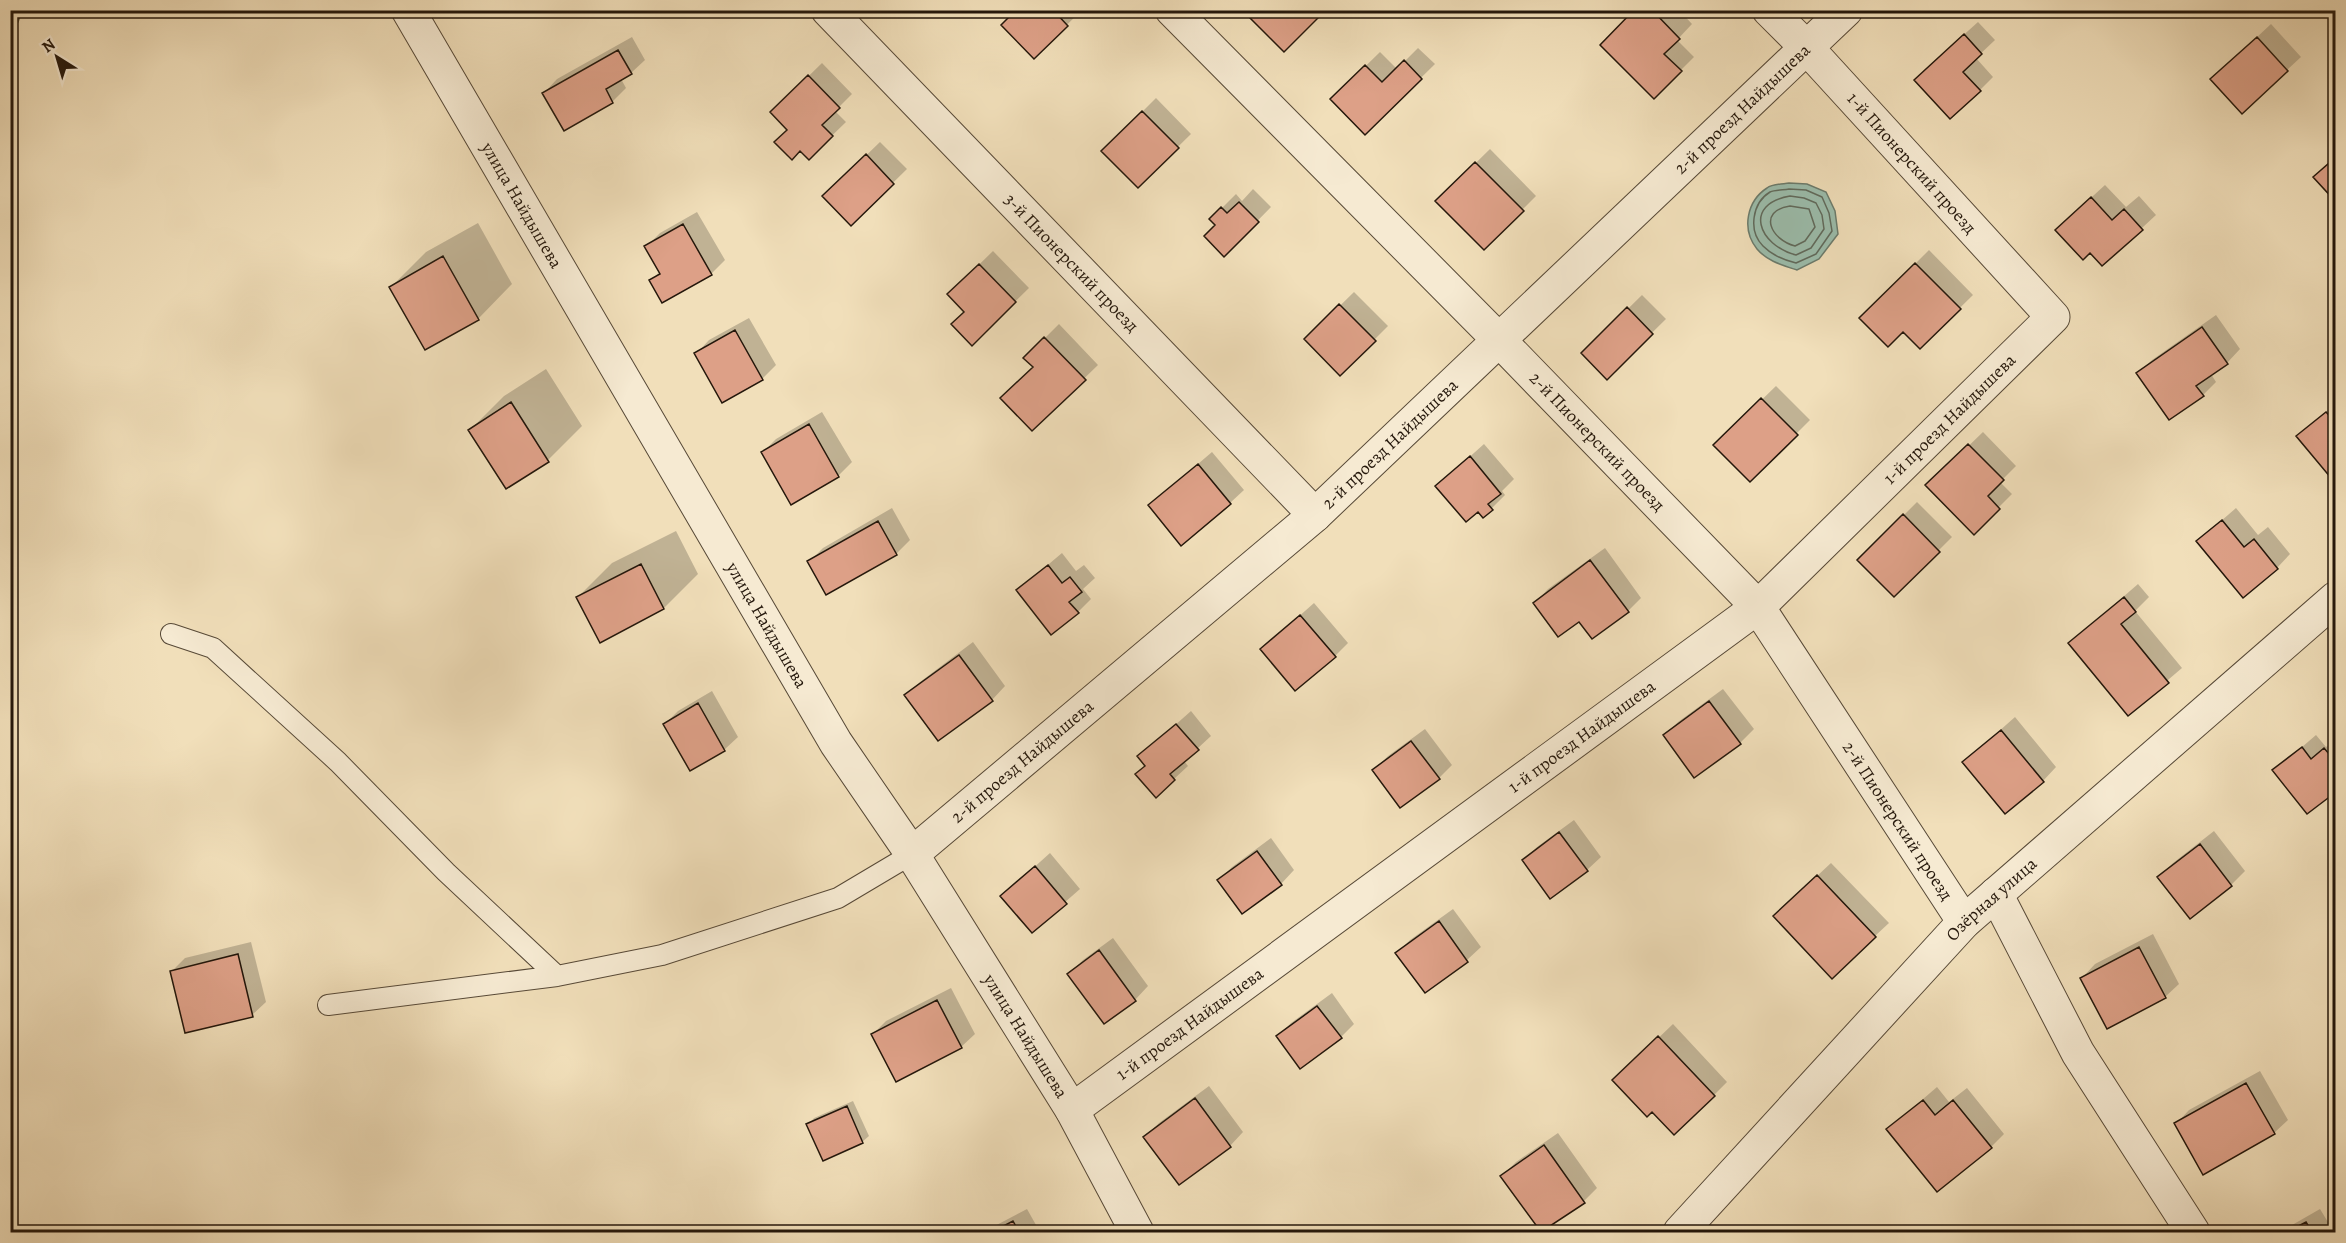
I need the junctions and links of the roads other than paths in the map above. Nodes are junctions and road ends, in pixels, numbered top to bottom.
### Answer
1 (408, 10) edge
2 (828, 10) edge
3 (1172, 10) edge
4 (1769, 10) edge
5 (1846, 10) edge
6 (1807, 48) junction
7 (2053, 317) joint
8 (1499, 340) junction
9 (1315, 515) junction
10 (2336, 598) edge
11 (1758, 607) junction
12 (171, 634) dead end
13 (912, 854) junction
14 (1996, 894) junction
15 (1964, 922) junction
16 (557, 976) junction
17 (328, 1005) dead end
18 (1072, 1110) junction
19 (1137, 1233) edge
20 (1680, 1233) edge
21 (2193, 1233) edge

1 - 13 street, улица Найдышева
2 - 9 street, 3-й Пионерский проезд
3 - 8 street, 2-й Пионерский проезд
4 - 6 street, 1-й Пионерский проезд
5 - 6 street, 2-й проезд Найдышева
6 - 7 street, 1-й Пионерский проезд
6 - 8 street, 2-й проезд Найдышева
7 - 11 street, 1-й проезд Найдышева
8 - 9 street, 2-й проезд Найдышева
8 - 11 street, 2-й Пионерский проезд
9 - 13 street, 2-й проезд Найдышева
10 - 14 street, Озёрная улица
11 - 15 street, 2-й Пионерский проезд
11 - 18 street, 1-й проезд Найдышева
12 - 16 lane
13 - 16 lane
13 - 18 street, улица Найдышева
14 - 15 street, Озёрная улица
14 - 21 street
15 - 20 street, Озёрная улица
16 - 17 lane
18 - 19 street, улица Найдышева

